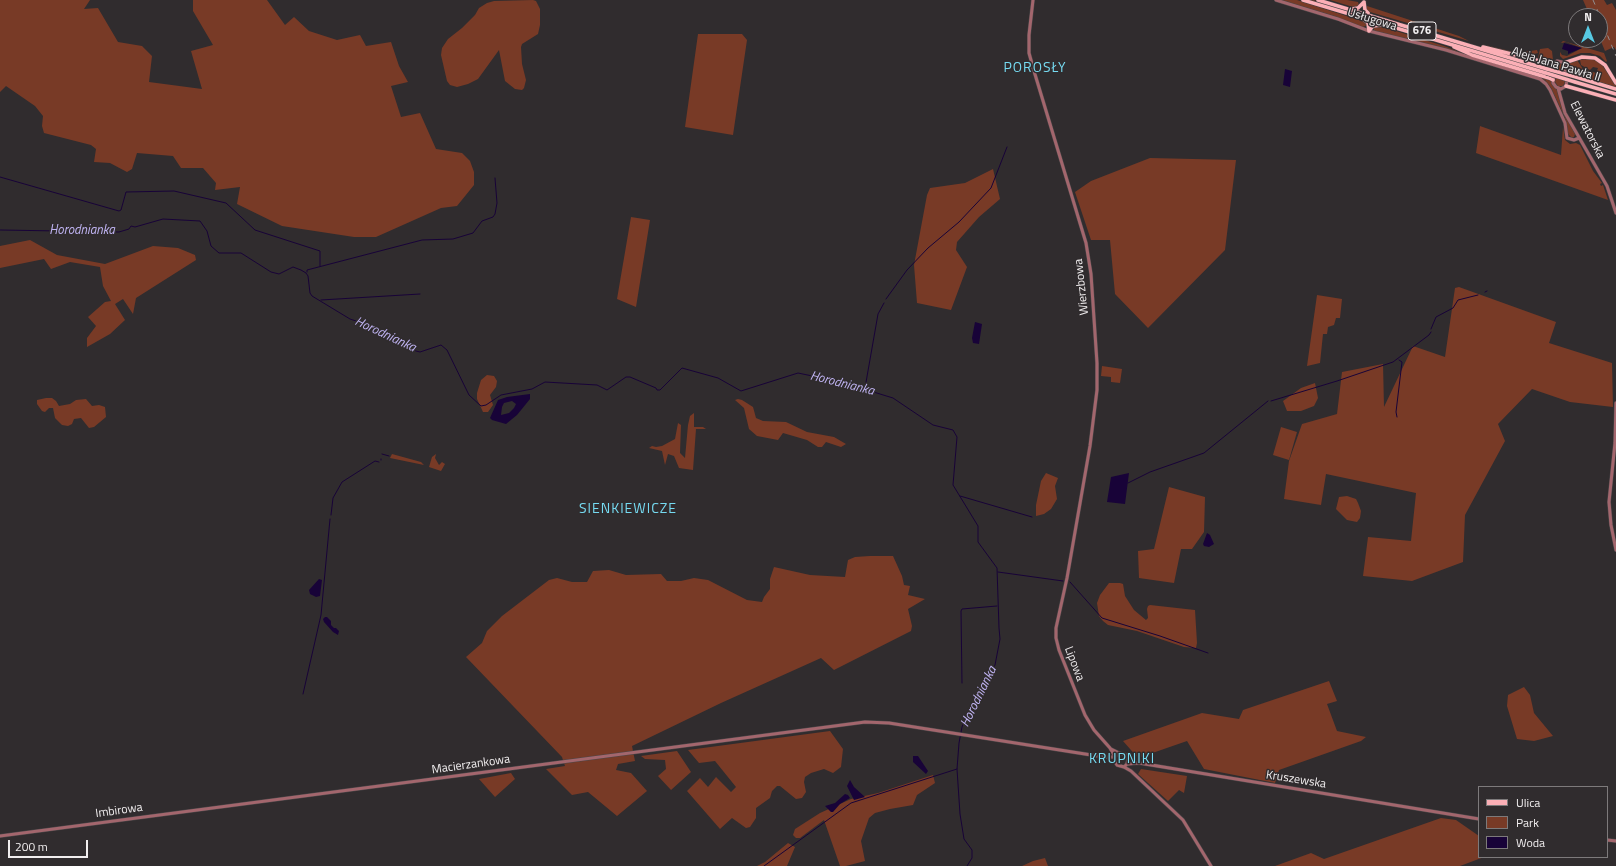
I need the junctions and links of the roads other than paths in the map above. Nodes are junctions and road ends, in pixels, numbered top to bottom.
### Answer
1 (1033, 0) edge
2 (1276, 0) edge
3 (1303, 0) edge
4 (1318, 0) edge
5 (1348, 9) junction
6 (1372, 16) junction
7 (1360, 17) junction
8 (1384, 24) junction
9 (1369, 31) junction
10 (1444, 42) junction
11 (1473, 46) junction
12 (1491, 54) junction
13 (1564, 63) junction
14 (1552, 64) junction
15 (1575, 79) junction
16 (1553, 80) junction
17 (1616, 83) edge
18 (1562, 87) junction
19 (1616, 89) edge
20 (1616, 94) edge
21 (1616, 100) edge
22 (1579, 138) junction
23 (1616, 213) edge
24 (1616, 403) edge
25 (1616, 550) edge
26 (1067, 578) joint
27 (1110, 748) junction
28 (1120, 754) junction
29 (1116, 757) junction
30 (1105, 758) junction
31 (1128, 759) junction
32 (1115, 762) junction
33 (1138, 763) junction
34 (1127, 764) junction
35 (1124, 767) junction
36 (1132, 772) junction
37 (240, 804) joint
38 (1478, 819) edge
39 (0, 836) edge
40 (1211, 866) edge

1 - 26 street, Wierzbowa
2 - 9 street, Usługowa
3 - 7 main road, 676
4 - 5 main road, 676
5 - 6 main road, 676
5 - 6 main road
6 - 11 main road, 676
7 - 8 main road, 676
7 - 9 main road
8 - 9 main road
8 - 10 main road, 676
9 - 22 street, Usługowa
10 - 12 main road, 676
10 - 16 main road
11 - 12 main road, 676
11 - 14 main road
12 - 15 main road, Aleja Jana Pawła II / 676, bridge
13 - 14 street
13 - 17 main road
13 - 18 street, Elewatorska
14 - 16 street
15 - 19 main road, Aleja Jana Pawła II / 676
15 - 20 main road, Aleja Jana Pawła II / 676
16 - 18 street
18 - 21 main road
18 - 22 street, Elewatorska
22 - 23 street, Elewatorska
24 - 25 street
26 - 27 street, Lipowa
27 - 28 street, Lipowa
27 - 29 street, Lipowa
27 - 30 street
28 - 29 street
28 - 31 street, Kruszewska
29 - 30 street
29 - 32 street
30 - 32 street
30 - 37 street, Macierzankowa
31 - 33 street, Kruszewska
31 - 34 street
32 - 35 street
33 - 34 street, Kruszewska
33 - 36 street
33 - 38 street, Kruszewska
34 - 35 street
34 - 36 street
35 - 36 street
36 - 40 street
37 - 39 street, Imbirowa

